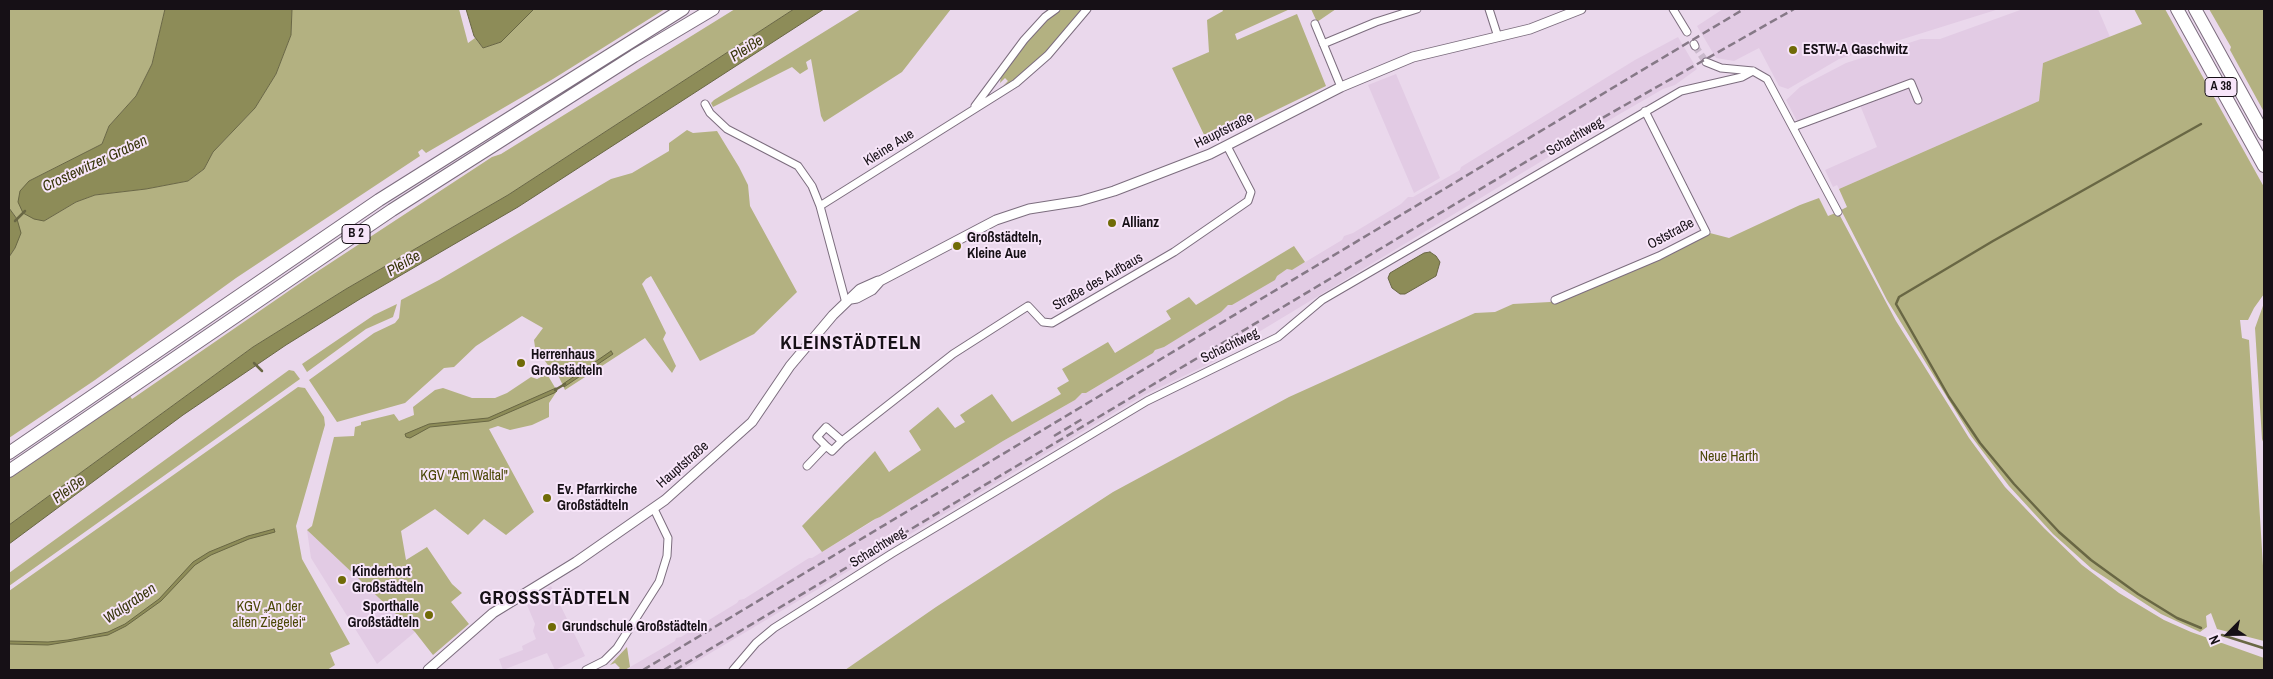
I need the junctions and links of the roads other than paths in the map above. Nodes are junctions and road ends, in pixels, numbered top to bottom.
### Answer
1 (683, 9) edge
2 (713, 9) edge
3 (1056, 9) edge
4 (1087, 9) edge
5 (1417, 9) edge
6 (1489, 9) edge
7 (1581, 9) edge
8 (1673, 9) edge
9 (2177, 9) edge
10 (2195, 9) edge
11 (1315, 24) dead end
12 (1687, 32) dead end
13 (1498, 37) junction
14 (1323, 44) junction
15 (1706, 62) tunnel mouth
16 (1753, 71) junction
17 (1341, 87) junction
18 (1918, 100) dead end
19 (705, 104) dead end
20 (972, 111) junction
21 (1645, 111) junction
22 (1793, 127) junction
23 (2264, 134) edge
24 (1227, 146) junction
25 (2264, 166) edge
26 (820, 206) junction
27 (1838, 212) dead end
28 (1555, 300) dead end
29 (848, 301) junction
30 (842, 441) junction
31 (826, 446) junction
32 (9, 453) edge
33 (807, 466) dead end
34 (9, 471) edge
35 (654, 508) junction
36 (428, 670) edge
37 (586, 670) edge
38 (733, 670) edge

1 - 32 highway, B 2
2 - 34 highway, B 2
3 - 20 street, Kleine Aue
4 - 20 street, Kleine Aue
5 - 14 street
6 - 13 street
7 - 13 main road, Hauptstraße
8 - 12 street
9 - 25 highway, A 38
10 - 23 highway, A 38
11 - 14 street
13 - 17 main road, Hauptstraße
14 - 17 street
15 - 16 street
16 - 21 street, Schachtweg
16 - 22 street
17 - 24 main road, Hauptstraße
18 - 22 street
19 - 26 street
20 - 26 street, Kleine Aue
21 - 28 street, Oststraße
21 - 38 street, Schachtweg
22 - 27 street
24 - 29 main road, Hauptstraße
24 - 30 street, Straße des Aufbaus
26 - 29 street
29 - 35 main road, Hauptstraße
30 - 31 street, Straße des Aufbaus
30 - 31 street
31 - 33 street, Straße des Aufbaus
35 - 36 main road, Hauptstraße
35 - 37 street

